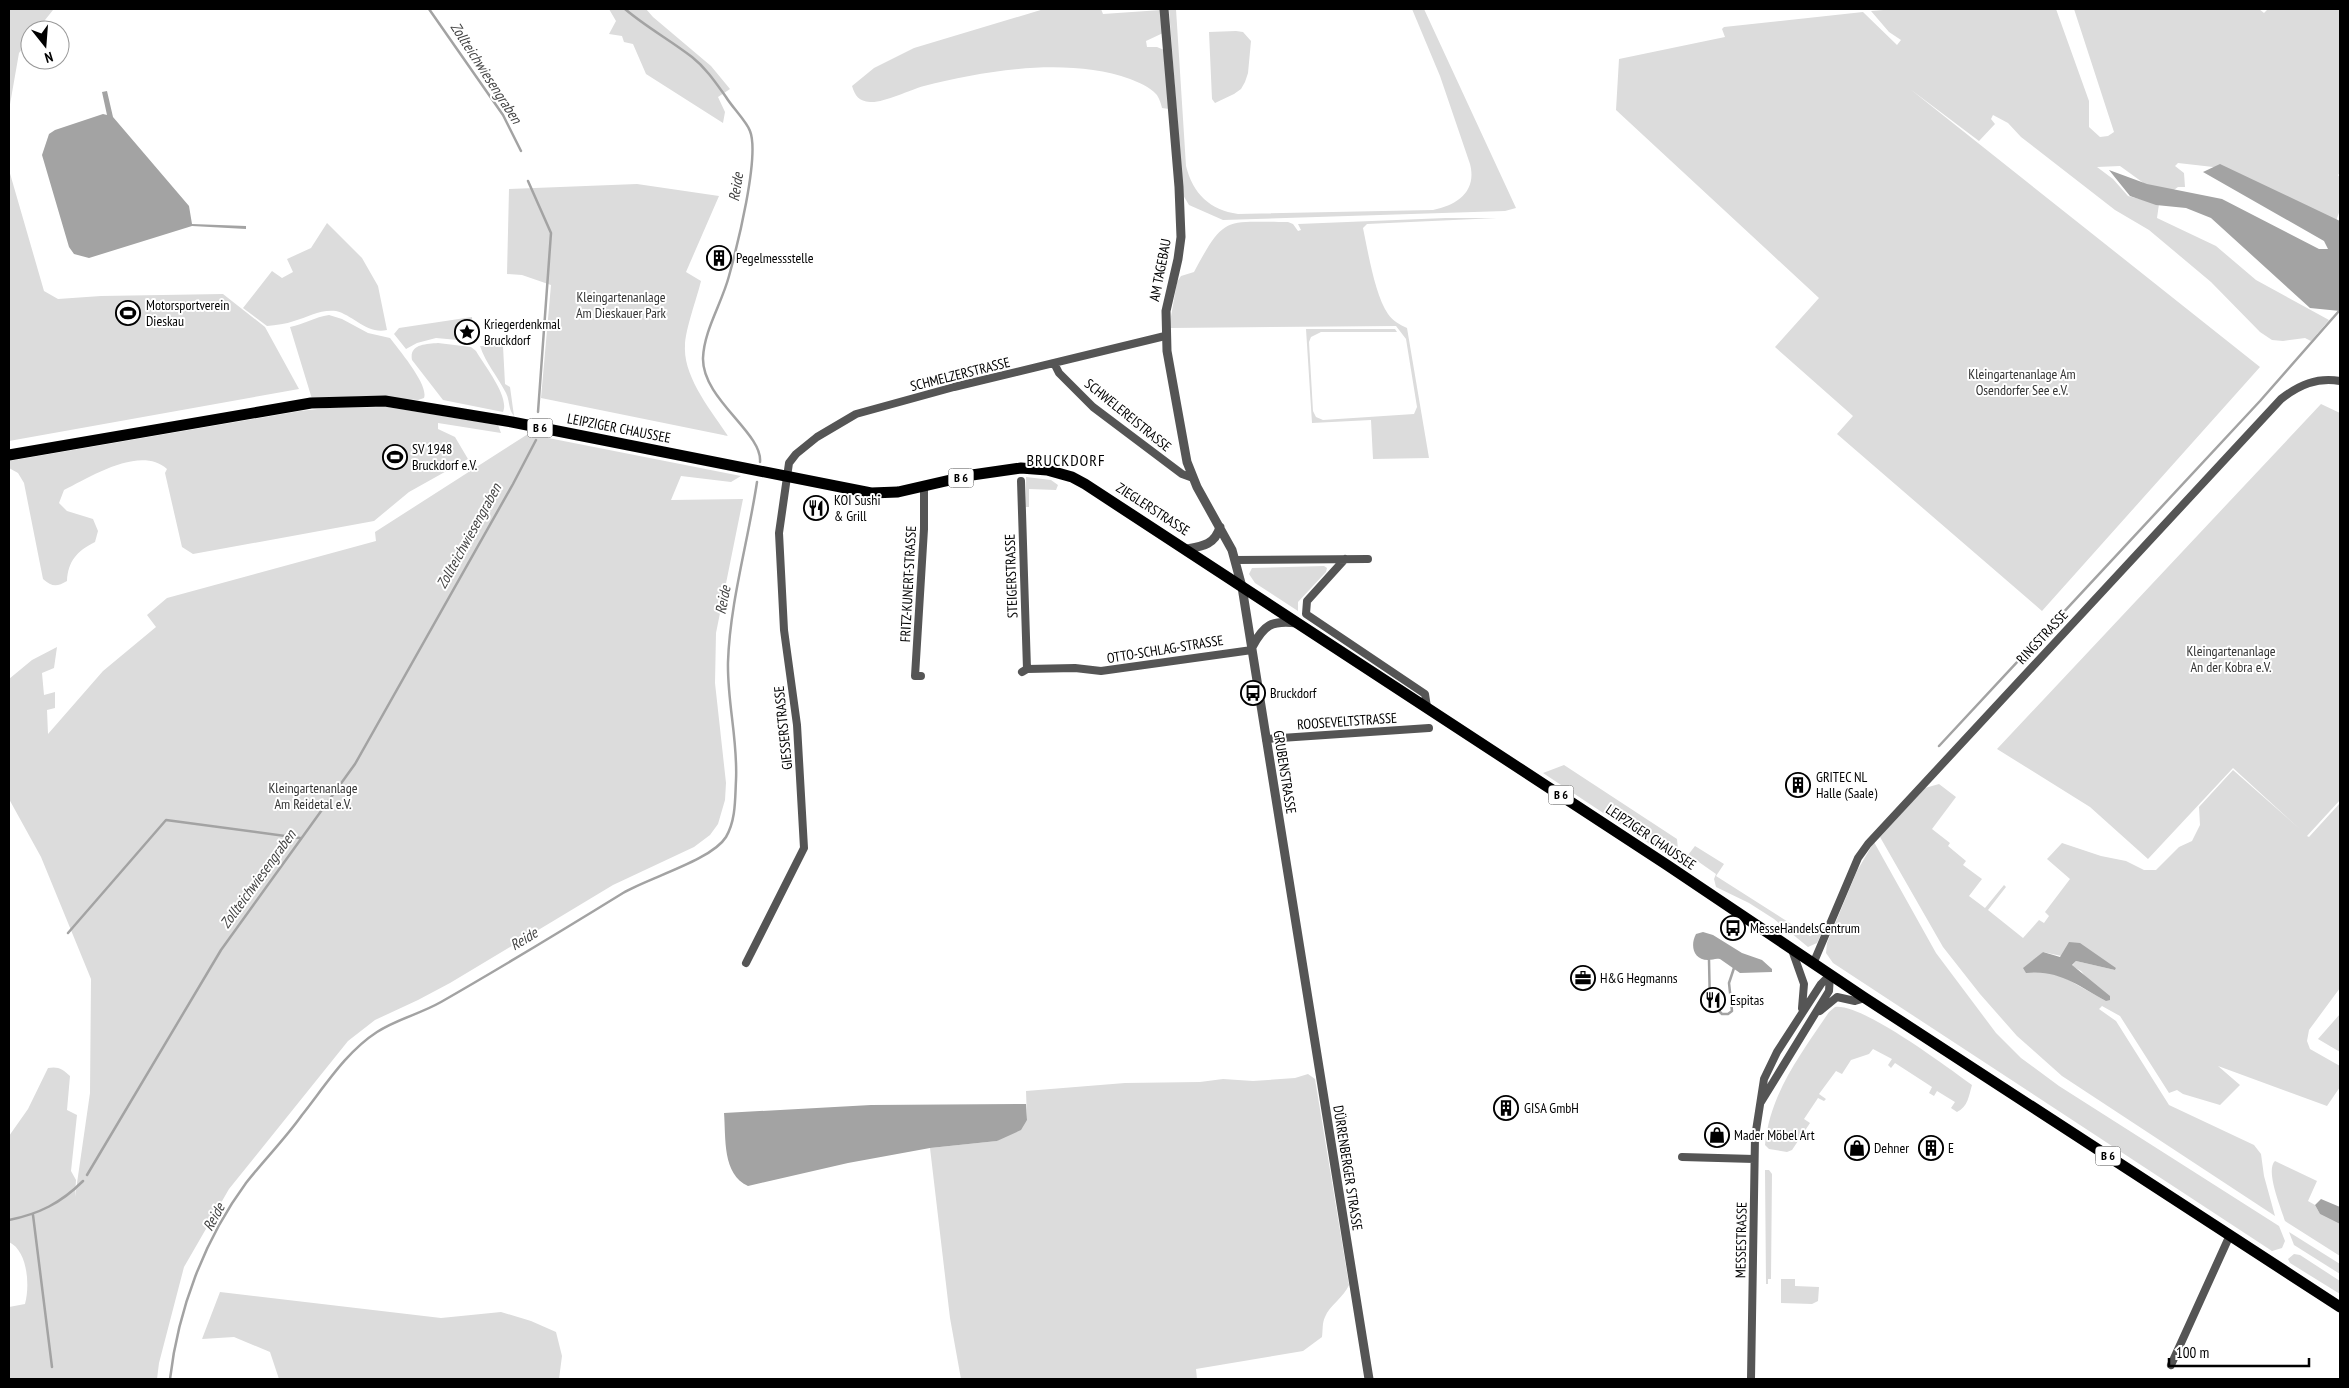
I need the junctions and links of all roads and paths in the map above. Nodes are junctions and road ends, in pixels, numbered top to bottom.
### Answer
1 (1164, 9) edge
2 (1165, 336) junction
3 (1054, 364) junction
4 (2340, 381) edge
5 (9, 455) edge
6 (766, 472) joint
7 (788, 477) junction
8 (1193, 478) junction
9 (1021, 481) dead end
10 (924, 486) junction
11 (1220, 527) junction
12 (1187, 549) junction
13 (1345, 559) junction
14 (1368, 559) dead end
15 (1235, 560) junction
16 (1242, 587) junction
17 (1296, 623) junction
18 (1252, 648) junction
19 (1024, 671) joint
20 (921, 676) dead end
21 (1426, 707) junction
22 (1454, 725) joint
23 (1429, 728) dead end
24 (1266, 739) junction
25 (1792, 950) junction
26 (1302, 961) joint
27 (746, 964) dead end
28 (1813, 964) junction
29 (1830, 975) junction
30 (1866, 998) junction
31 (1800, 1015) junction
32 (1815, 1016) junction
33 (1761, 1102) junction
34 (1682, 1158) dead end
35 (1754, 1159) junction
36 (2230, 1235) junction
37 (2340, 1307) edge
38 (2171, 1365) dead end
39 (1369, 1379) edge
40 (1751, 1379) edge

1 - 2 street, AM TAGEBAU
2 - 3 street, SCHMELZERSTRASSE
2 - 8 street, AM TAGEBAU
3 - 7 street, SCHMELZERSTRASSE
3 - 8 street, SCHWELEREISTRASSE
4 - 28 street, RINGSTRASSE
5 - 6 main road, LEIPZIGER CHAUSSEE / B 6
6 - 7 main road, ZIEGLERSTRASSE / B 6
7 - 10 main road, ZIEGLERSTRASSE / B 6
7 - 27 street, GIESSERSTRASSE
8 - 11 street, AM TAGEBAU
9 - 19 street, STEIGERSTRASSE
10 - 12 main road, ZIEGLERSTRASSE / B 6
10 - 20 street, FRITZ-KUNERT-STRASSE
11 - 12 street
11 - 15 street, AM TAGEBAU
12 - 16 main road, ZIEGLERSTRASSE / B 6
13 - 14 street
13 - 15 street
13 - 21 street, ZIEGLERSTRASSE
15 - 16 street, AM TAGEBAU
16 - 17 main road, ZIEGLERSTRASSE / B 6
16 - 18 street, GRUBENSTRASSE
17 - 18 street
17 - 21 main road, ZIEGLERSTRASSE / B 6
18 - 19 street, OTTO-SCHLAG-STRASSE
18 - 24 street, GRUBENSTRASSE
21 - 22 main road, ZIEGLERSTRASSE / B 6
22 - 25 main road, LEIPZIGER CHAUSSEE / B 6
23 - 24 street, ROOSEVELTSTRASSE
24 - 26 street, GRUBENSTRASSE
25 - 28 main road, LEIPZIGER CHAUSSEE / B 6
25 - 31 street, MESSESTRASSE
26 - 39 street, DÜRRENBERGER STRASSE
28 - 29 main road, LEIPZIGER CHAUSSEE / B 6
29 - 30 main road, B 6
29 - 31 street, MESSESTRASSE
29 - 32 street, MESSESTRASSE
30 - 32 street, MESSESTRASSE
30 - 36 main road, B 6
31 - 33 street, MESSESTRASSE
32 - 33 street, MESSESTRASSE
33 - 35 street, MESSESTRASSE
34 - 35 street
35 - 40 street, MESSESTRASSE
36 - 37 main road, B 6
36 - 38 street

